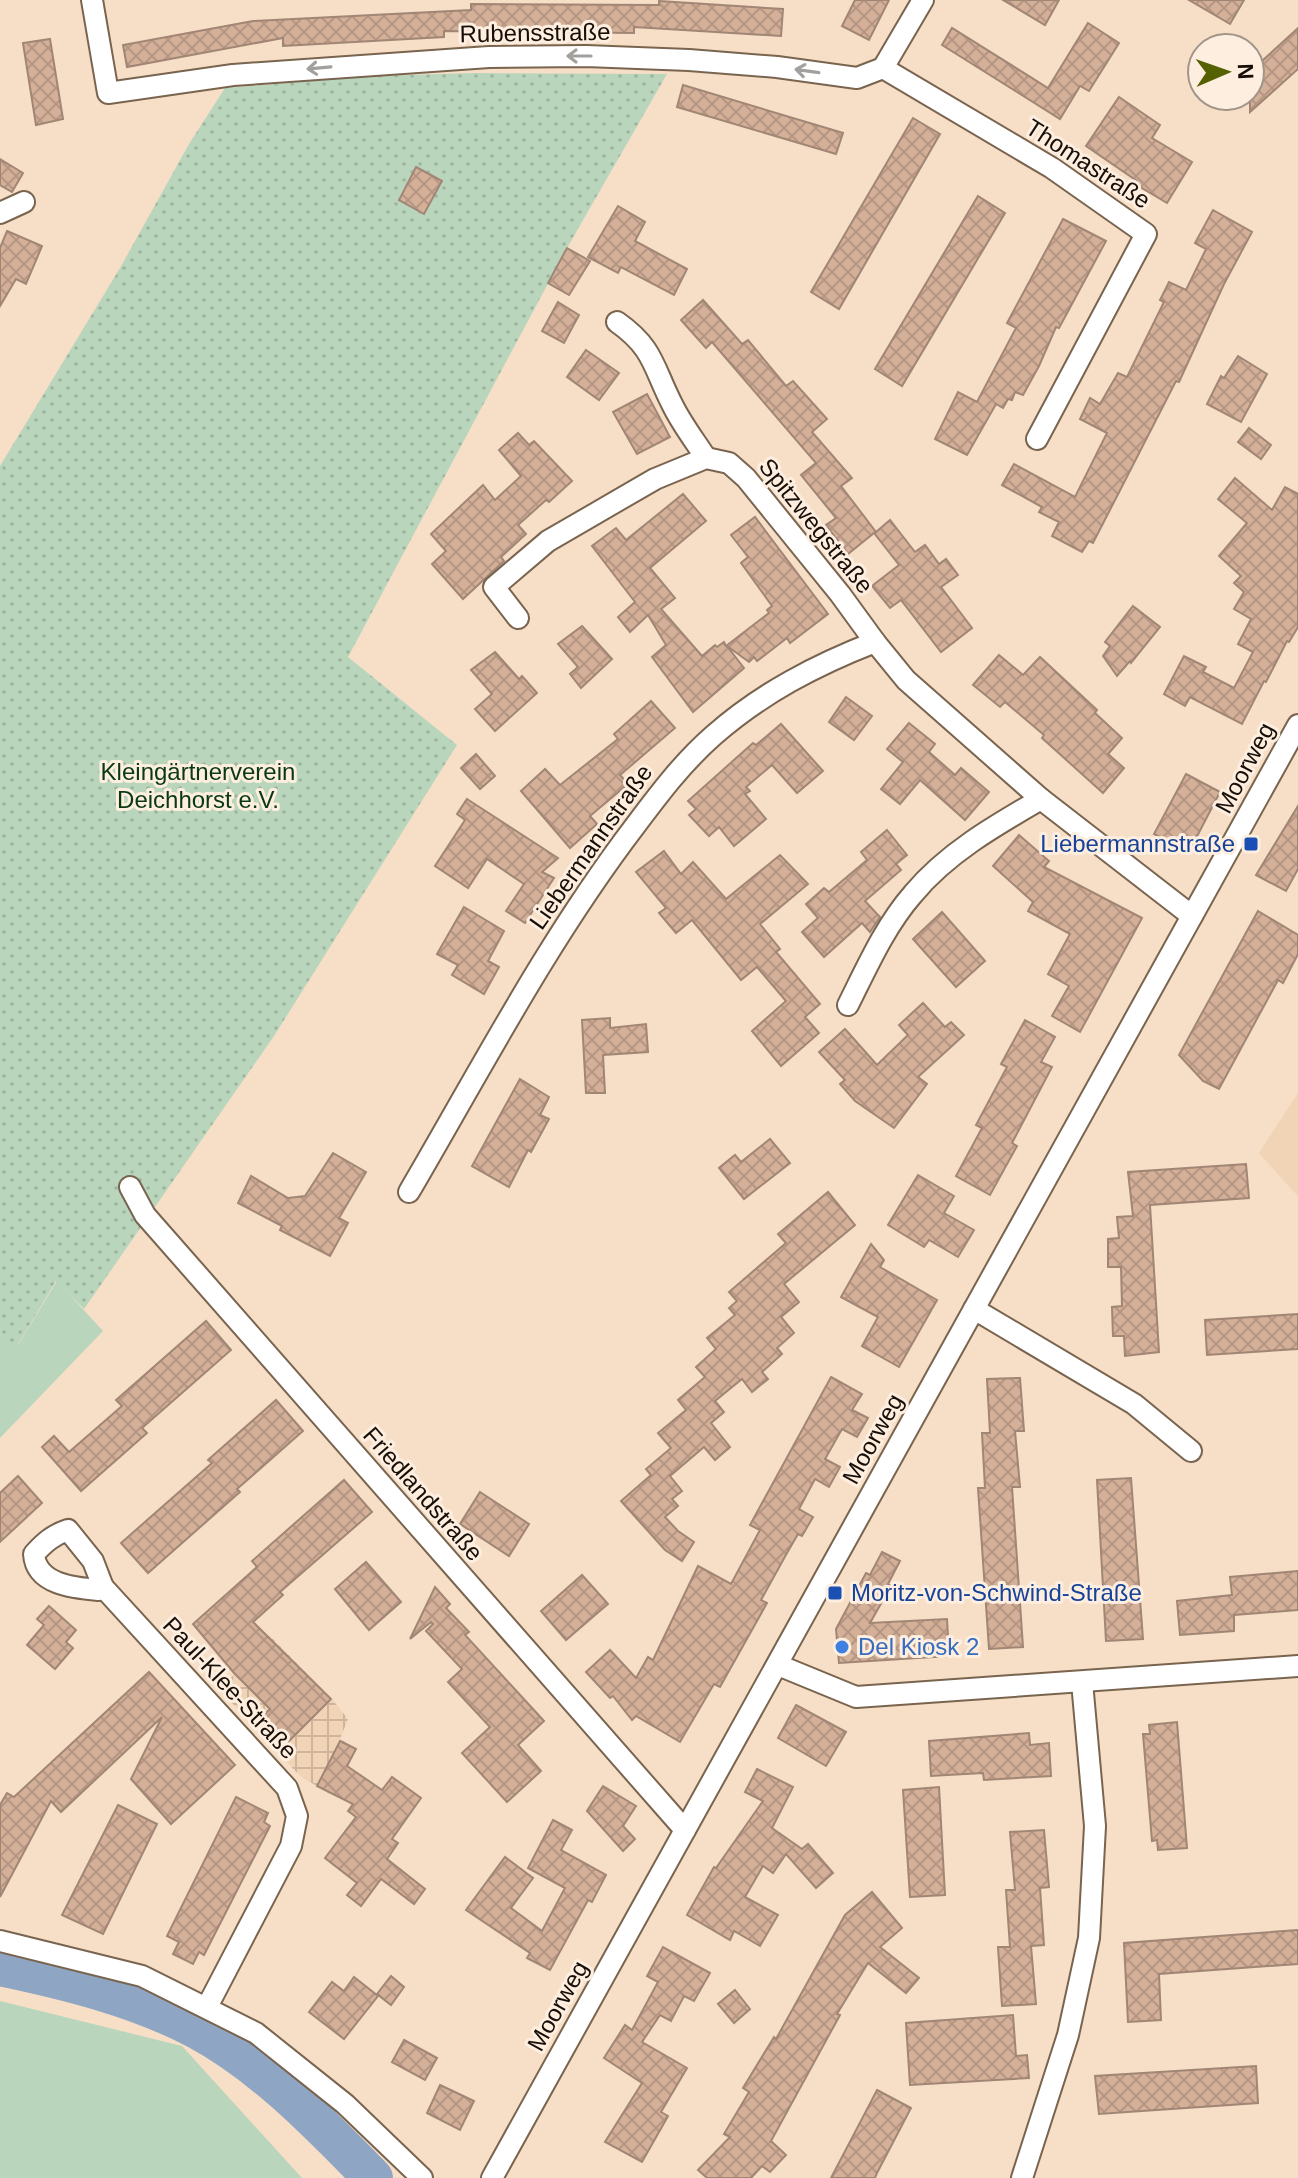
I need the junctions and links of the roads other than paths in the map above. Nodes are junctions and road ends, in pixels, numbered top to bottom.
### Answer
1 (92, 0) edge
2 (923, 0) edge
3 (883, 68) junction
4 (24, 202) dead end
5 (0, 213) edge
6 (617, 322) dead end
7 (1037, 439) dead end
8 (706, 458) junction
9 (518, 618) dead end
10 (875, 642) junction
11 (1298, 725) edge
12 (1041, 799) junction
13 (1192, 916) junction
14 (848, 1005) dead end
15 (130, 1187) dead end
16 (409, 1192) dead end
17 (974, 1309) junction
18 (1191, 1451) dead end
19 (103, 1587) dead end
20 (778, 1665) junction
21 (1298, 1666) edge
22 (1082, 1682) junction
23 (685, 1830) junction
24 (0, 1941) edge
25 (207, 2007) junction
26 (422, 2178) edge
27 (492, 2178) edge
28 (1022, 2178) edge

3 -> 1 street, Rubensstraße
2 - 3 street
3 - 7 street, Thomastraße
4 - 5 street
6 - 8 street
8 - 9 street
8 - 10 street, Spitzwegstraße
10 - 12 street
10 - 16 street, Liebermannstraße
11 - 13 street, Moorweg
12 - 13 street
12 - 14 street
13 - 17 street, Moorweg
15 - 23 street, Friedlandstraße
17 - 18 street
17 - 20 street, Moorweg
19 - 25 street, Paul-Klee-Straße
20 - 22 street
20 - 23 street, Moorweg
21 - 22 street
22 - 28 street
23 - 27 street, Moorweg
24 - 25 street
25 - 26 street

